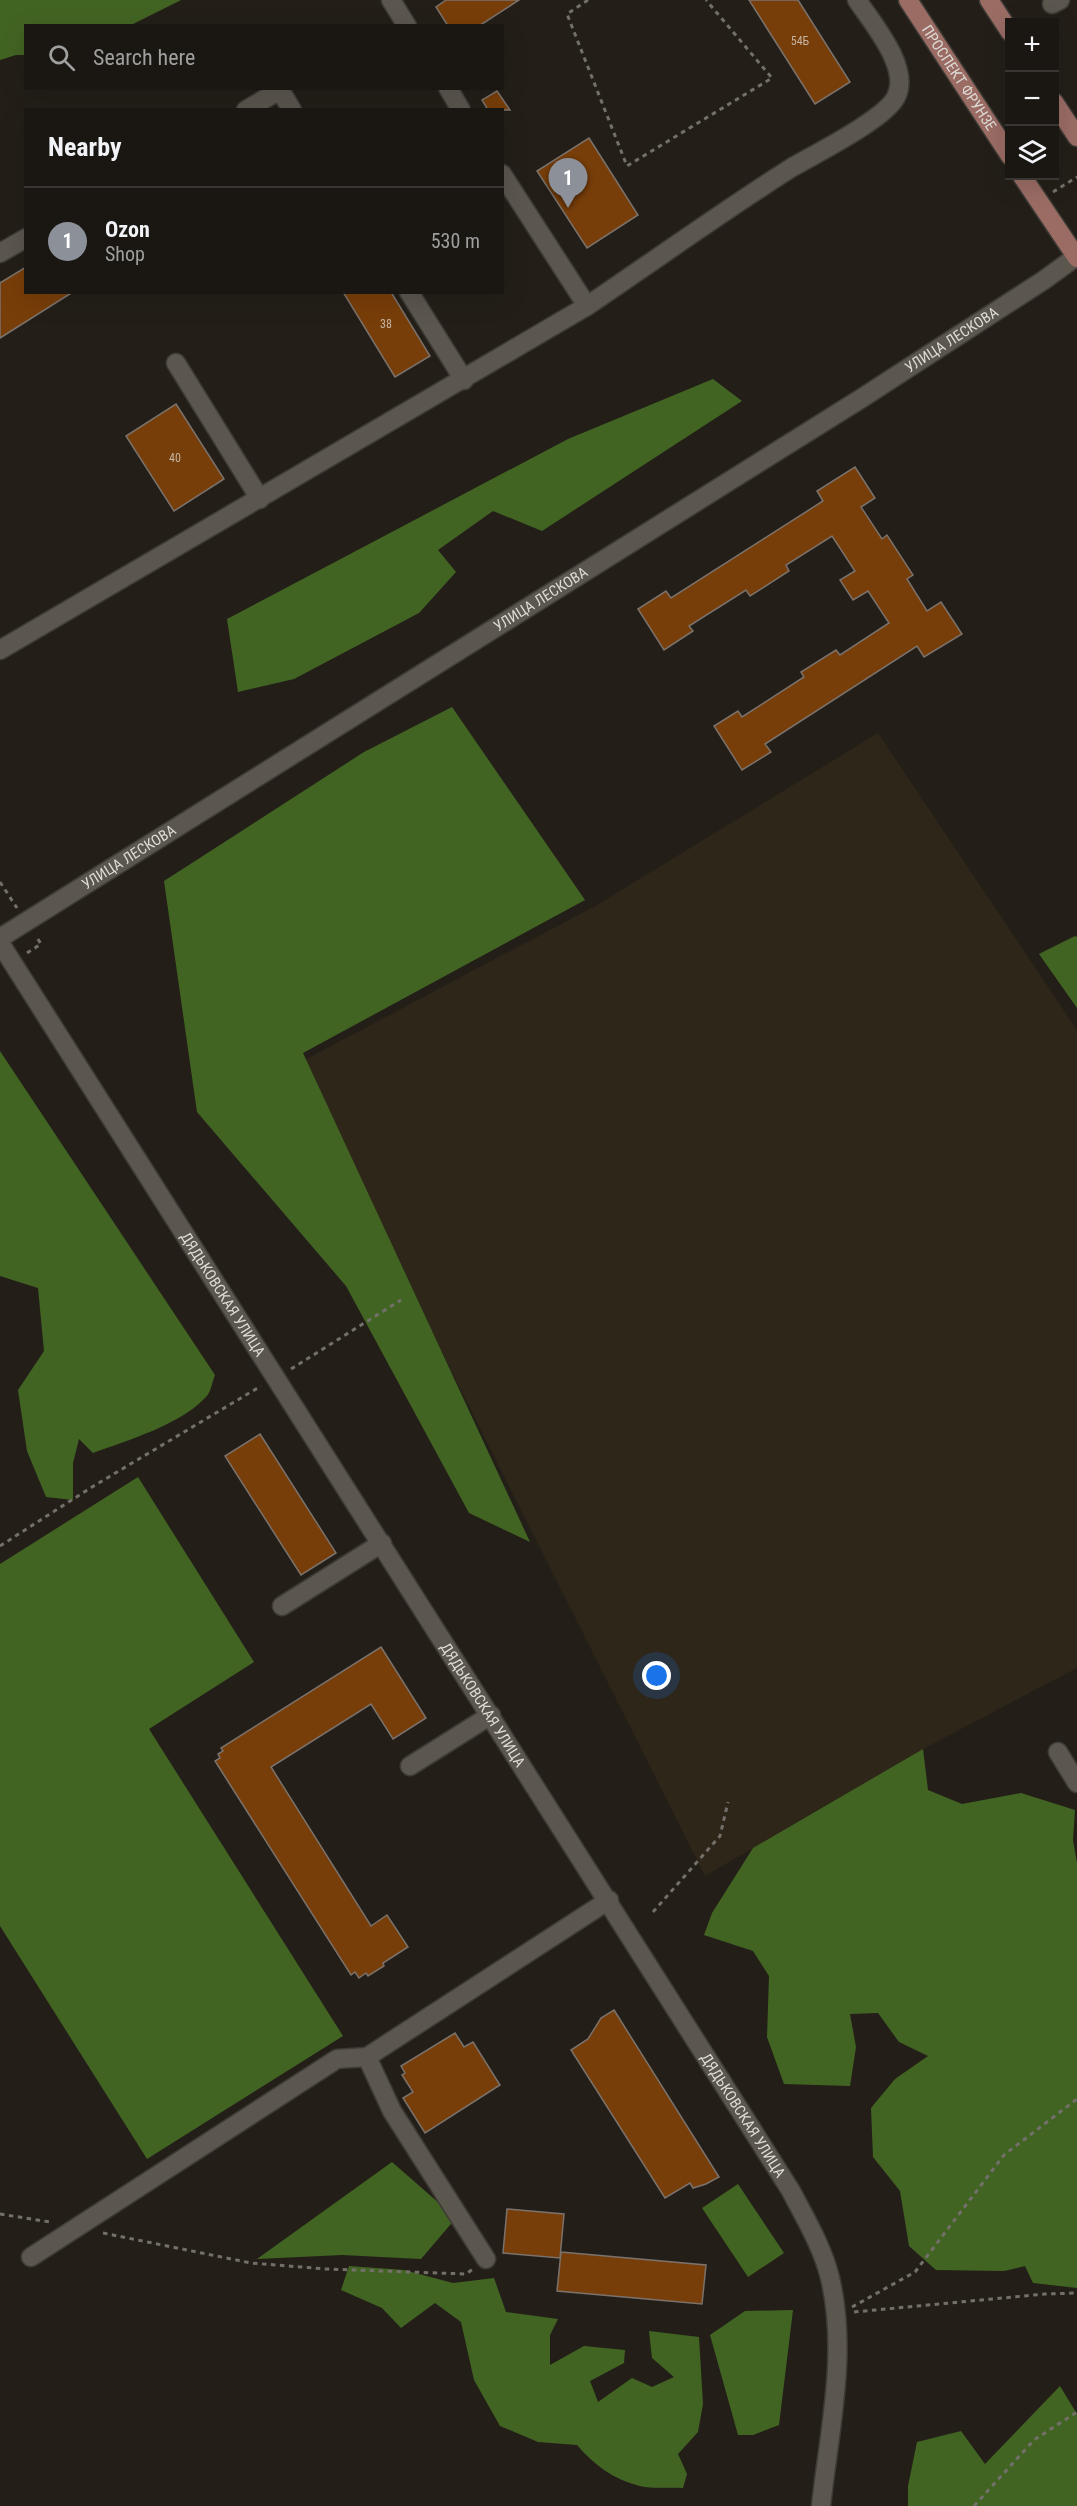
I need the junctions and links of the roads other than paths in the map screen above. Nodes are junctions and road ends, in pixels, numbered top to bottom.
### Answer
1 (391, 0) edge
2 (857, 0) edge
3 (908, 0) edge
4 (989, 0) edge
5 (401, 24) edge
6 (1005, 24) edge
7 (279, 90) edge
8 (282, 90) edge
9 (449, 90) edge
10 (249, 108) edge
11 (291, 108) edge
12 (460, 108) edge
13 (1059, 110) edge
14 (1077, 137) edge
15 (1005, 148) edge
16 (504, 177) edge
17 (1025, 180) edge
18 (24, 239) edge
19 (0, 253) edge
20 (1077, 257) edge
21 (410, 294) edge
22 (587, 306) junction
23 (176, 363) dead end
24 (464, 380) junction
25 (260, 499) junction
26 (0, 650) edge
27 (0, 938) edge
28 (0, 943) edge
29 (382, 1543) junction
30 (282, 1606) dead end
31 (491, 1715) junction
32 (1058, 1752) dead end
33 (410, 1766) dead end
34 (1077, 1783) edge
35 (609, 1900) junction
36 (367, 2057) junction
37 (31, 2257) dead end
38 (486, 2259) road end
39 (821, 2506) edge

1 - 5 street
2 - 22 street
3 - 15 main road, ПРОСПЕКТ ФРУНЗЕ
4 - 6 main road
7 - 10 street
8 - 11 street
9 - 12 street
13 - 14 main road
16 - 22 street
17 - 20 main road
18 - 19 street
20 - 27 street, УЛИЦА ЛЕСКОВА
21 - 24 street
22 - 24 street
23 - 25 street
24 - 25 street
25 - 26 street
28 - 29 street, ДЯДЬКОВСКАЯ УЛИЦА
29 - 30 street
29 - 31 street, ДЯДЬКОВСКАЯ УЛИЦА
31 - 33 street
31 - 35 street, ДЯДЬКОВСКАЯ УЛИЦА
32 - 34 street
35 - 36 street
35 - 39 street, ДЯДЬКОВСКАЯ УЛИЦА
36 - 37 street
36 - 38 street

